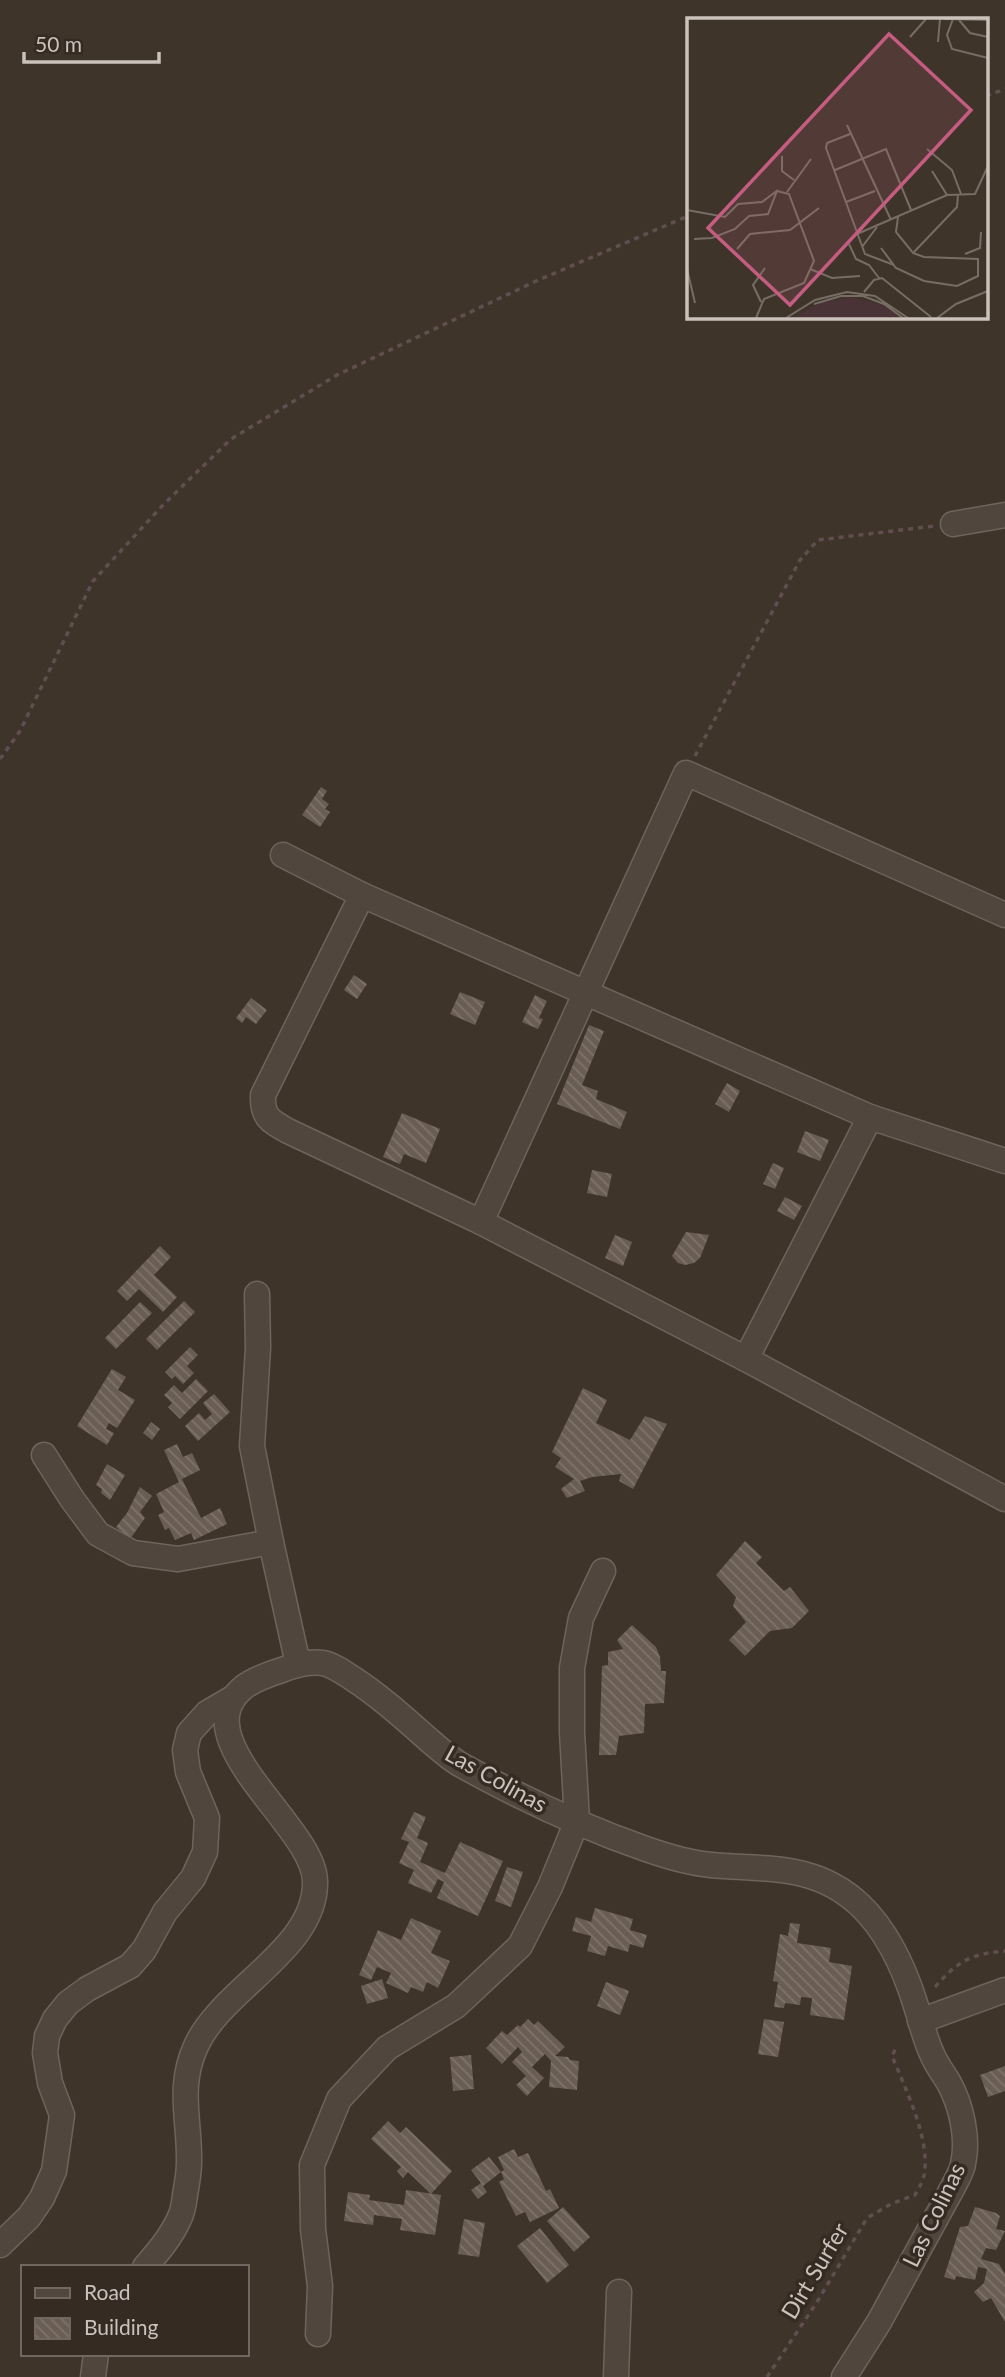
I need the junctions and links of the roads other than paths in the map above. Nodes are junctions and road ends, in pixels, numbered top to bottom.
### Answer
1 (1005, 515) edge
2 (953, 524) road end
3 (283, 855) dead end
4 (362, 895) junction
5 (1005, 915) edge
6 (585, 993) junction
7 (870, 1117) junction
8 (1005, 1161) edge
9 (481, 1222) junction
10 (257, 1294) dead end
11 (746, 1359) junction
12 (44, 1455) dead end
13 (1005, 1499) edge
14 (271, 1542) junction
15 (603, 1571) dead end
16 (298, 1664) junction
17 (231, 1699) junction
18 (577, 1821) junction
19 (1005, 1990) edge
20 (920, 2021) junction
21 (0, 2245) edge
22 (147, 2265) edge
23 (619, 2292) dead end
24 (318, 2334) dead end
25 (96, 2356) edge
26 (93, 2377) edge
27 (616, 2377) edge
28 (844, 2377) edge

1 - 2 street
3 - 4 street
4 - 6 street
4 - 9 street
5 - 6 street
6 - 7 street
6 - 9 street
7 - 8 street
7 - 11 street
9 - 11 street
10 - 14 street
11 - 13 street
12 - 14 street
14 - 16 street
15 - 18 street
16 - 17 street, Las Colinas
16 - 18 street, Las Colinas
17 - 21 street, Las Colinas
17 - 22 street
18 - 20 street, Las Colinas
18 - 24 street
19 - 20 street
20 - 28 street, Las Colinas
23 - 27 street
25 - 26 street

